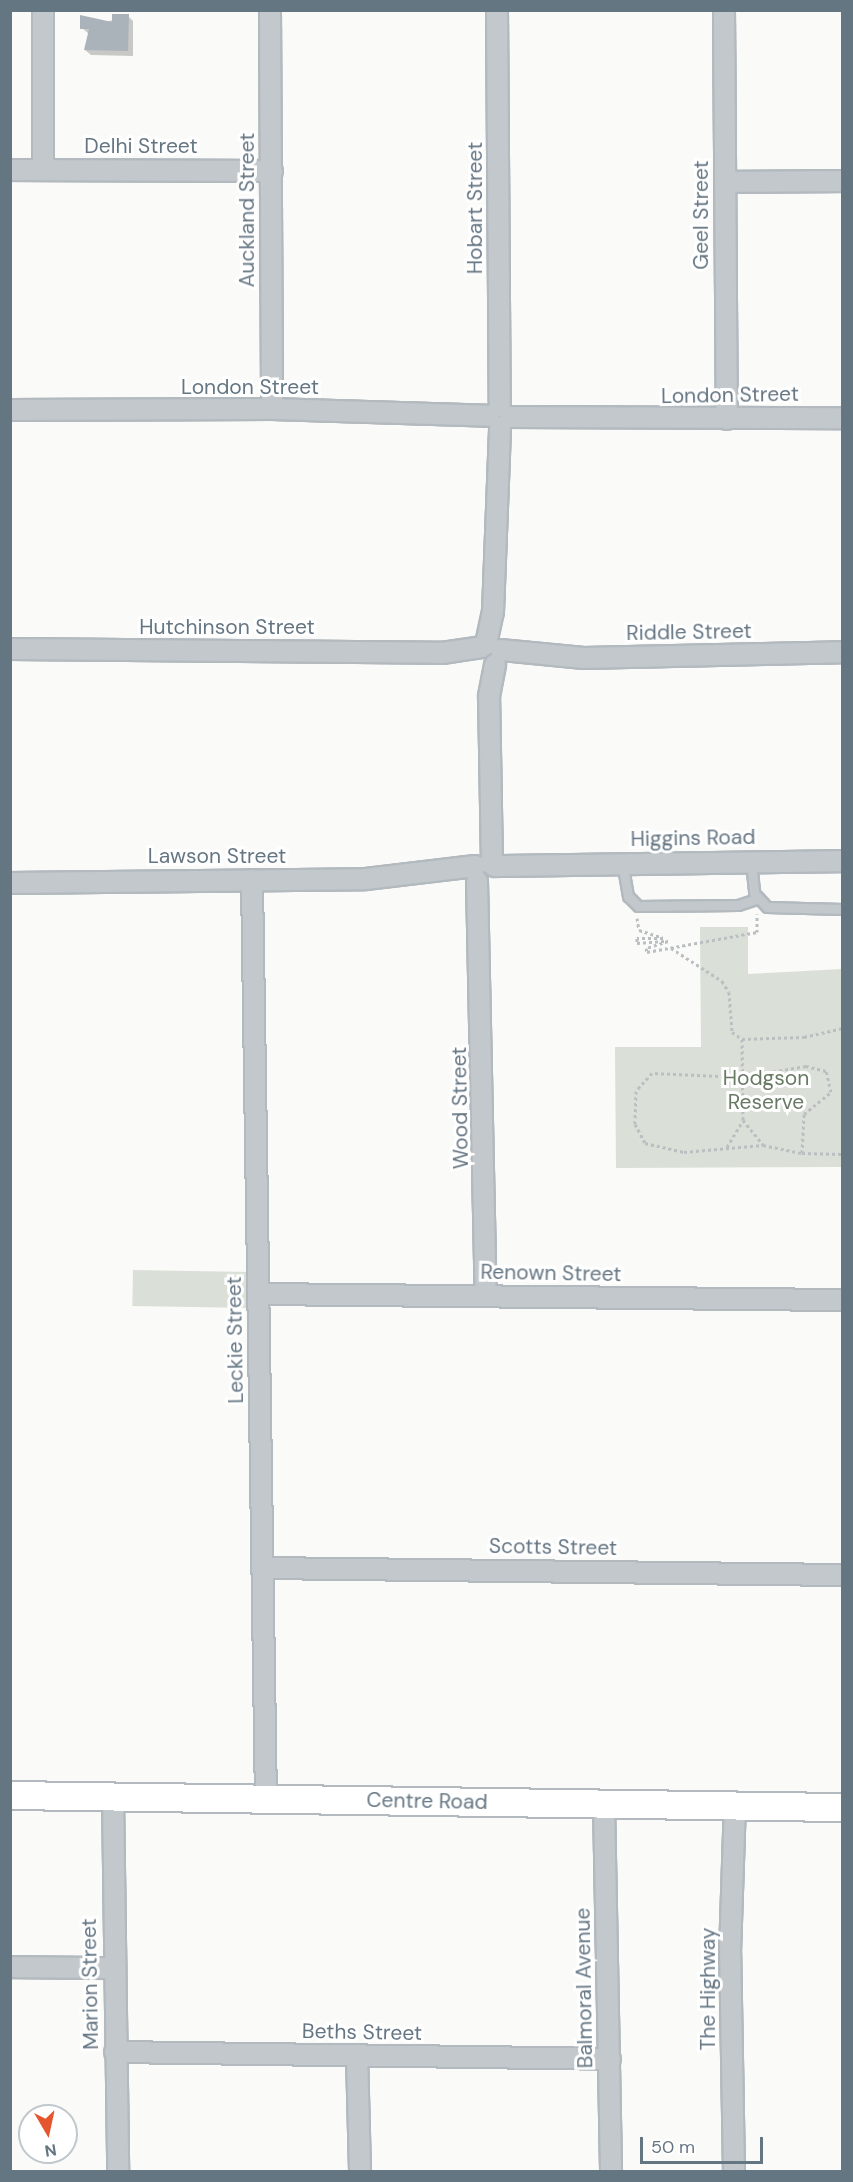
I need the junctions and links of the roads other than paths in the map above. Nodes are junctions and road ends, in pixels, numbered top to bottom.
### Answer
1 (43, 10) edge
2 (270, 10) edge
3 (497, 10) edge
4 (724, 10) edge
5 (10, 170) edge
6 (43, 170) junction
7 (272, 171) junction
8 (843, 181) edge
9 (725, 182) junction
10 (272, 409) junction
11 (10, 410) edge
12 (500, 417) junction
13 (843, 418) edge
14 (727, 419) junction
15 (10, 649) edge
16 (843, 652) edge
17 (491, 654) junction
18 (751, 861) junction
19 (843, 861) edge
20 (622, 862) junction
21 (485, 872) junction
22 (252, 880) junction
23 (10, 883) edge
24 (757, 899) junction
25 (843, 909) edge
26 (258, 1294) junction
27 (486, 1296) junction
28 (843, 1300) edge
29 (262, 1568) junction
30 (843, 1575) edge
31 (10, 1795) edge
32 (113, 1796) junction
33 (266, 1798) junction
34 (604, 1804) junction
35 (735, 1806) junction
36 (843, 1807) edge
37 (10, 1967) edge
38 (113, 1968) junction
39 (115, 2052) junction
40 (357, 2056) junction
41 (610, 2059) junction
42 (118, 2172) edge
43 (360, 2172) edge
44 (610, 2172) edge
45 (734, 2172) edge

1 - 6 street
2 - 7 street, Auckland Street
3 - 12 street, Hobart Street
4 - 9 street, Geel Street
5 - 6 street, Delhi Street
6 - 7 street, Delhi Street
7 - 10 street, Auckland Street
8 - 9 street
9 - 14 street, Geel Street
10 - 11 street, London Street
10 - 12 street, London Street
12 - 14 street, London Street
12 - 17 street, Hobart Street
13 - 14 street, London Street
15 - 17 street, Hutchinson Street
16 - 17 street, Riddle Street
17 - 21 street, Hobart Street
18 - 19 street, Higgins Road
18 - 20 street, Higgins Road
18 - 24 lane
20 - 21 street, Higgins Road
20 - 24 lane
21 - 22 street, Lawson Street
21 - 27 street, Wood Street
22 - 23 street, Lawson Street
22 - 26 street, Leckie Street
24 - 25 lane
26 - 27 street, Renown Street
26 - 29 street, Leckie Street
27 - 28 street, Renown Street
29 - 30 street, Scotts Street
29 - 33 street, Leckie Street
31 - 32 main road, Centre Road
32 - 33 main road, Centre Road
32 - 38 street, Marion Street
33 - 34 main road, Centre Road
34 - 35 main road, Centre Road
34 - 41 street, Balmoral Avenue
35 - 36 main road, Centre Road
35 - 45 street, The Highway
37 - 38 street
38 - 39 street, Marion Street
39 - 40 street, Beths Street
39 - 42 street, Marion Street
40 - 41 street, Beths Street
40 - 43 street
41 - 44 street, Balmoral Avenue

